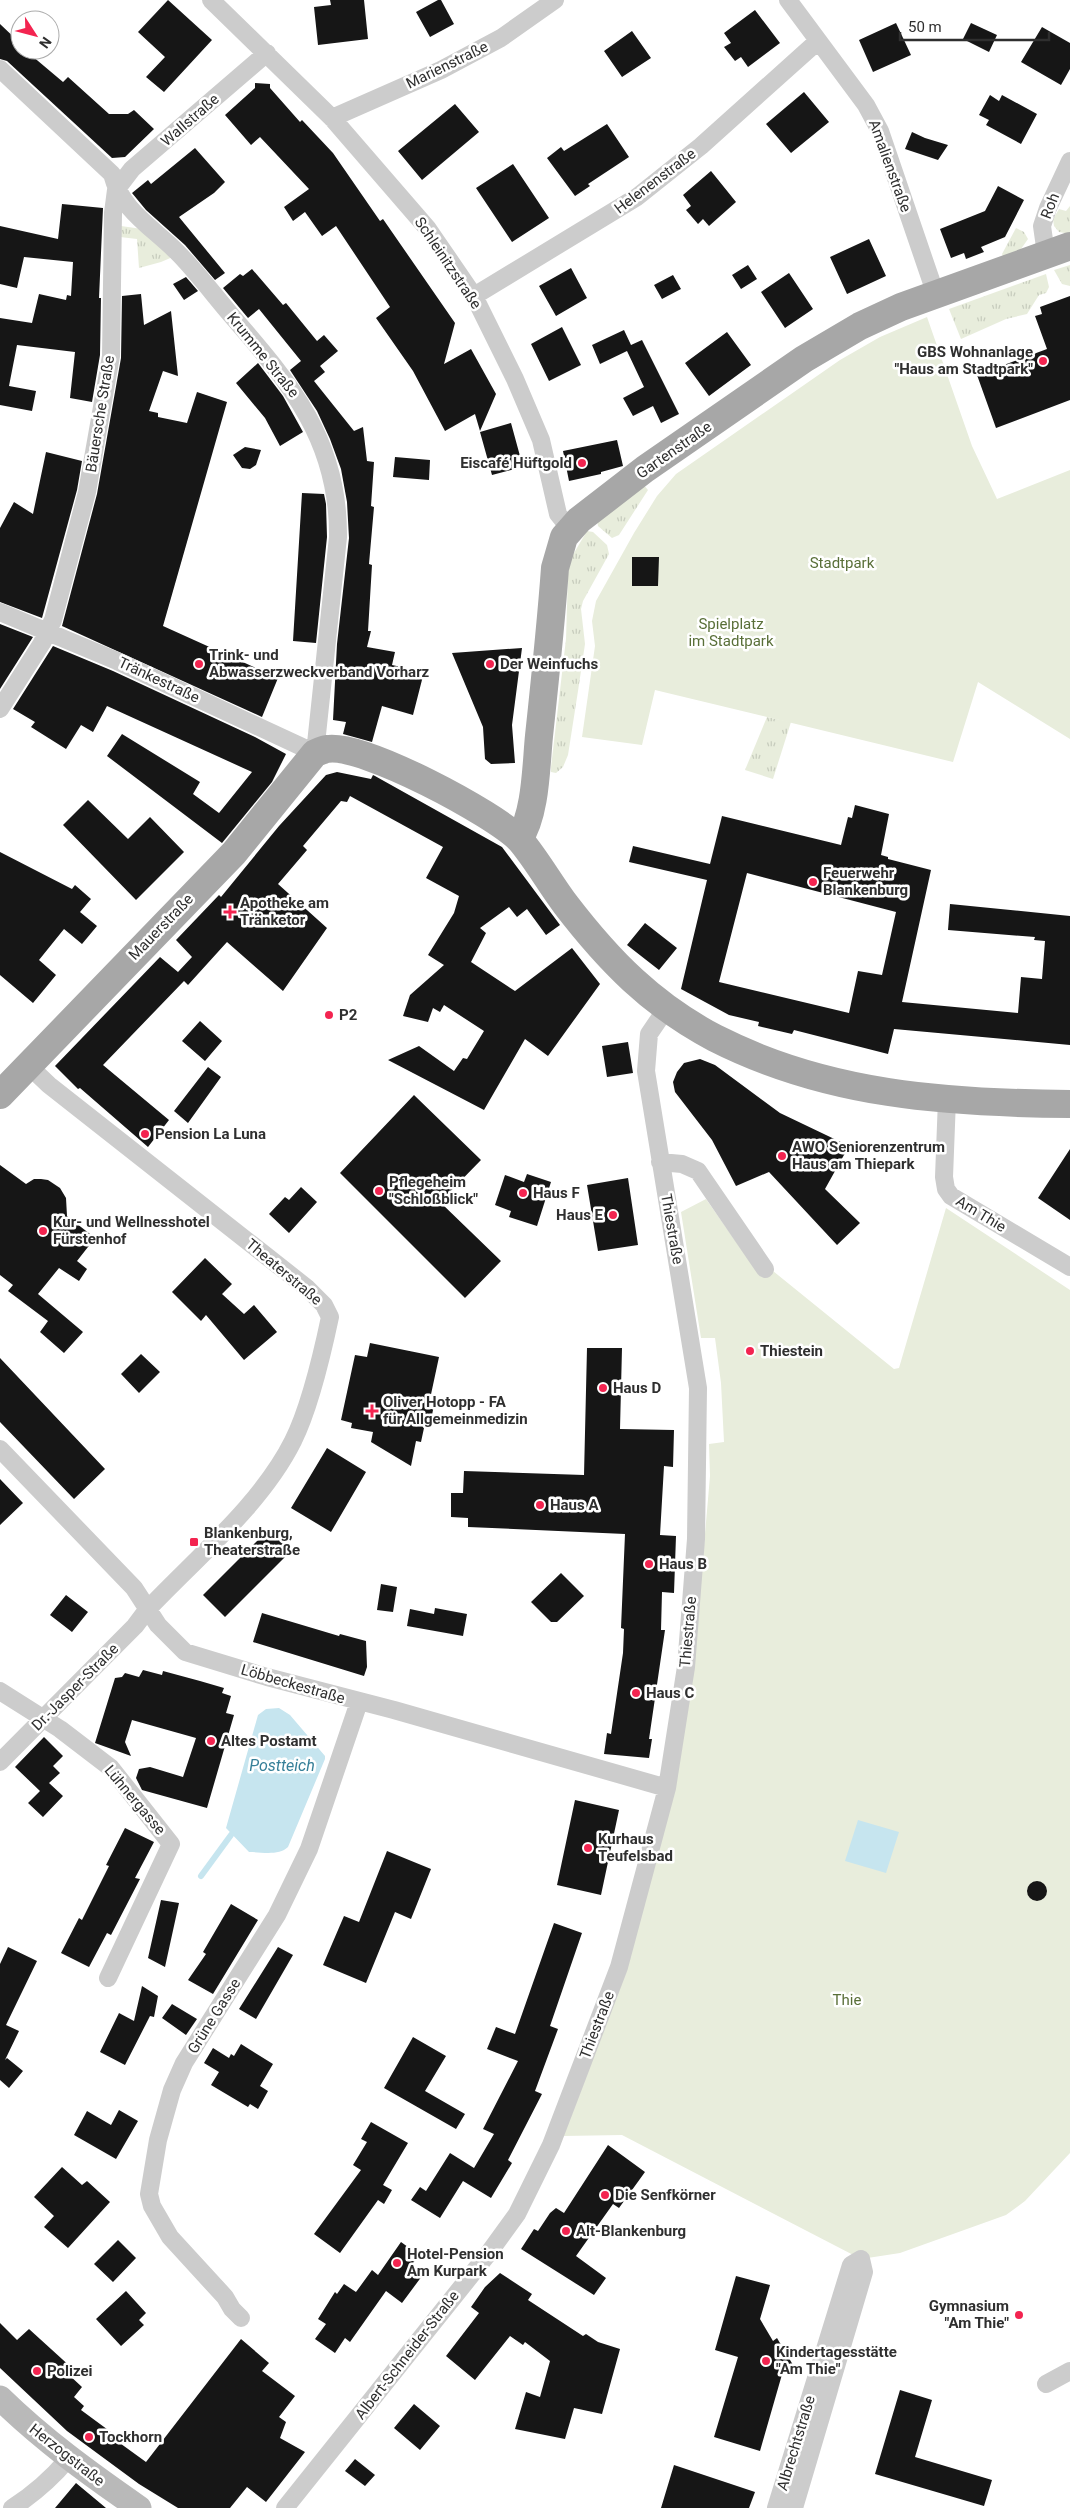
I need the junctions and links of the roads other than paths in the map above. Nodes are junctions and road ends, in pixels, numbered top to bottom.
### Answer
1 (211, 0) edge
2 (555, 0) edge
3 (788, 0) edge
4 (818, 41) junction
5 (267, 53) junction
6 (0, 69) edge
7 (332, 118) junction
8 (1070, 161) edge
9 (116, 190) junction
10 (1058, 250) edge
11 (936, 294) junction
12 (474, 296) junction
13 (570, 528) junction
14 (0, 612) edge
15 (48, 632) junction
16 (0, 709) edge
17 (315, 754) junction
18 (519, 839) junction
19 (666, 1009) junction
20 (28, 1065) junction
21 (0, 1095) edge
22 (947, 1099) junction
23 (1070, 1104) edge
24 (660, 1162) junction
25 (1070, 1267) edge
26 (765, 1269) dead end
27 (0, 1449) edge
28 (147, 1610) junction
29 (0, 1691) edge
30 (359, 1702) junction
31 (43, 1719) junction
32 (0, 1762) edge
33 (667, 1788) junction
34 (108, 1978) dead end
35 (551, 2145) joint
36 (240, 2318) dead end
37 (1070, 2370) edge
38 (1046, 2384) dead end
39 (0, 2398) edge
40 (68, 2459) junction
41 (12, 2508) edge
42 (139, 2508) edge
43 (285, 2508) edge
44 (776, 2508) edge
45 (794, 2508) edge

1 - 5 street, Schleinitzstraße
2 - 7 street, Marienstraße
3 - 4 street, Amalienstraße
4 - 11 street, Amalienstraße
4 - 12 street, Helenenstraße
5 - 7 street, Schleinitzstraße
5 - 9 street, Wallstraße
6 - 9 street, Krumme Straße
7 - 12 street, Schleinitzstraße
8 - 10 street, Roh
9 - 15 street, Bäuersche Straße
9 - 17 street, Krumme Straße
10 - 11 main road, Gartenstraße
11 - 13 main road, Gartenstraße
12 - 13 street, Schleinitzstraße
13 - 18 main road, Gartenstraße
14 - 15 street, Tränkestraße
15 - 16 street, Bäuersche Straße
15 - 17 street, Tränkestraße
17 - 18 main road
17 - 20 main road, Mauerstraße
18 - 19 main road
19 - 22 main road
19 - 24 street, Thiestraße
20 - 21 main road, Mauerstraße
20 - 28 street, Theaterstraße
22 - 23 main road
22 - 25 street, Am Thie
24 - 26 street
24 - 33 street, Thiestraße
27 - 28 street, Löbbeckestraße
28 - 30 street, Löbbeckestraße
28 - 31 street, Dr.-Jasper-Straße
29 - 31 street, Lühnergasse
30 - 33 street, Löbbeckestraße
30 - 36 street, Grüne Gasse
31 - 32 street, Dr.-Jasper-Straße
31 - 34 street, Lühnergasse
33 - 35 street, Thiestraße
35 - 43 street, Albert-Schneider-Straße
37 - 38 street
39 - 40 street, Herzogstraße
40 - 41 street
40 - 42 street, Herzogstraße
44 - 45 street, Albrechtstraße

